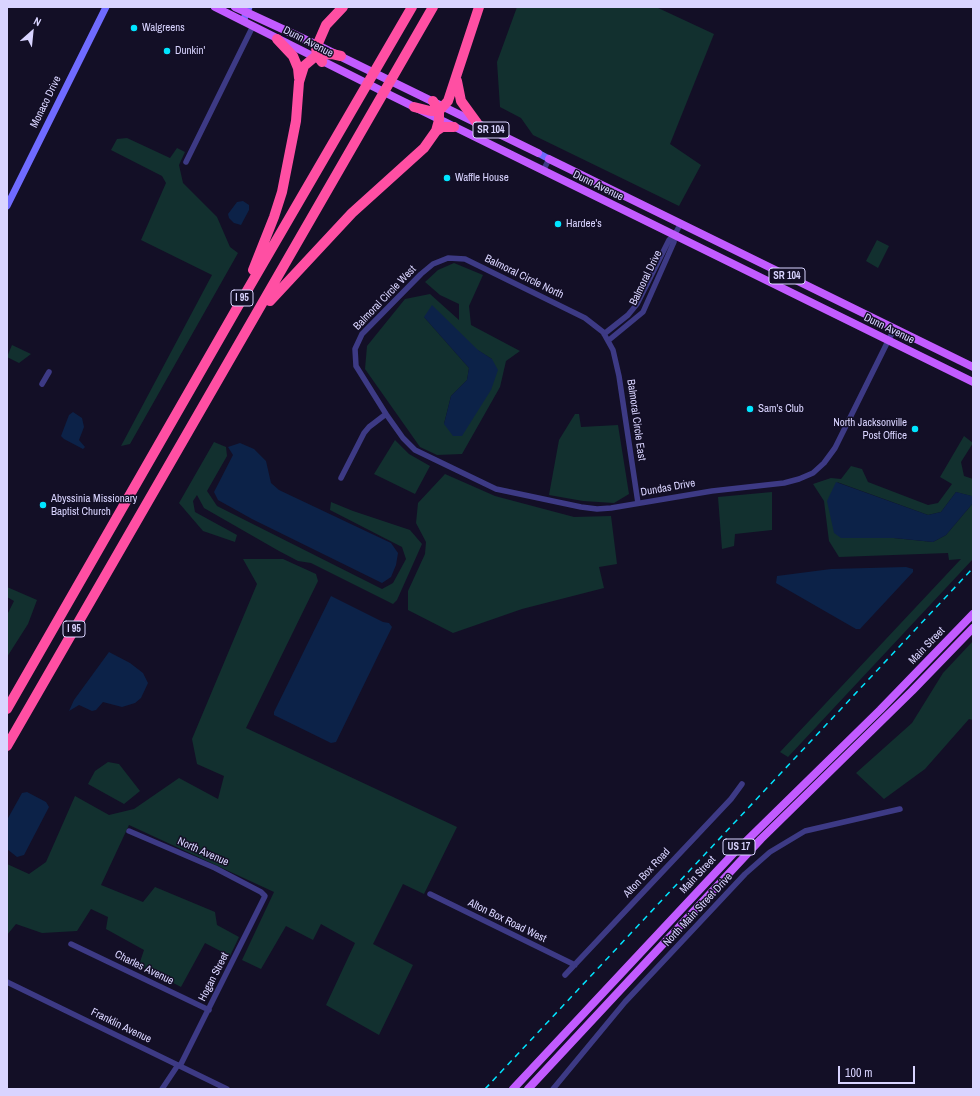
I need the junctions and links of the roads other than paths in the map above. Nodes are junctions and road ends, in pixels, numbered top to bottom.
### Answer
1 (106, 7) edge
2 (215, 7) edge
3 (343, 7) edge
4 (412, 7) edge
5 (433, 7) edge
6 (479, 7) edge
7 (242, 9) edge
8 (240, 19) junction
9 (253, 26) junction
10 (277, 40) junction
11 (317, 44) junction
12 (340, 56) junction
13 (318, 58) junction
14 (456, 77) junction
15 (299, 82) junction
16 (433, 101) joint
17 (414, 107) joint
18 (441, 112) junction
19 (477, 123) junction
20 (454, 127) junction
21 (436, 131) junction
22 (538, 153) joint
23 (549, 159) junction
24 (186, 162) dead end
25 (543, 171) junction
26 (7, 206) edge
27 (681, 223) junction
28 (674, 236) junction
29 (457, 258) joint
30 (236, 308) junction
31 (253, 321) junction
32 (894, 328) junction
33 (604, 334) junction
34 (609, 340) junction
35 (888, 341) junction
36 (973, 367) edge
37 (49, 372) dead end
38 (973, 382) edge
39 (42, 384) dead end
40 (386, 414) junction
41 (341, 478) dead end
42 (638, 503) junction
43 (973, 614) edge
44 (973, 628) edge
45 (905, 684) junction
46 (912, 691) junction
47 (7, 709) edge
48 (7, 746) edge
49 (742, 784) dead end
50 (900, 809) dead end
51 (129, 831) dead end
52 (430, 894) dead end
53 (265, 896) joint
54 (71, 944) dead end
55 (575, 965) junction
56 (565, 975) dead end
57 (7, 982) edge
58 (209, 1010) junction
59 (179, 1065) junction
60 (162, 1089) edge
61 (227, 1089) edge
62 (513, 1089) edge
63 (528, 1089) edge
64 (553, 1089) edge

1 - 26 street, Monaco Drive
2 - 8 main road, Dunn Avenue
3 - 11 highway
4 - 30 highway, I 95
5 - 31 highway, I 95
6 - 14 highway
7 - 8 street
7 - 11 main road, Dunn Avenue
8 - 9 main road, Dunn Avenue
9 - 10 main road, Dunn Avenue
9 - 24 street
10 - 13 main road, Dunn Avenue
10 - 15 highway
11 - 12 main road, Dunn Avenue
11 - 13 highway
12 - 13 highway
12 - 16 main road, Dunn Avenue
13 - 15 highway
13 - 17 main road, Dunn Avenue
14 - 18 highway
14 - 19 highway
15 - 30 highway
16 - 18 highway
17 - 18 highway
18 - 19 main road, Dunn Avenue / SR 104
18 - 20 main road, Dunn Avenue / SR 104
18 - 21 highway
19 - 22 main road, Dunn Avenue / SR 104
20 - 21 highway
20 - 25 main road, Dunn Avenue / SR 104
21 - 31 highway
22 - 23 street, Dunn Avenue / SR 104
23 - 25 street
23 - 27 main road, Dunn Avenue / SR 104
25 - 28 main road, Dunn Avenue / SR 104
27 - 28 street, Balmoral Drive
27 - 32 main road, Dunn Avenue / SR 104
28 - 33 street, Balmoral Drive
28 - 34 street, Balmoral Drive
28 - 35 main road, Dunn Avenue / SR 104
29 - 33 street, Balmoral Circle North
29 - 40 street, Balmoral Circle West
30 - 47 highway, I 95
31 - 48 highway, I 95
32 - 35 street, Dundas Drive
32 - 36 main road, Dunn Avenue / SR 104
33 - 34 street, Balmoral Circle North
34 - 42 street, Balmoral Circle East
35 - 38 main road, Dunn Avenue / SR 104
35 - 42 street, Dundas Drive
37 - 39 street
40 - 41 street
40 - 42 street, Dundas Drive
43 - 45 main road, Main Street / US 17
44 - 46 main road, Main Street / US 17
45 - 46 street
45 - 62 main road, Main Street / US 17
46 - 63 main road, Main Street / US 17
49 - 55 street, Alton Box Road
50 - 64 street, North Main Street Drive
51 - 53 street, North Avenue
52 - 55 street, Alton Box Road West
53 - 58 street, Hogan Street
54 - 58 street, Charles Avenue
55 - 56 street, Alton Box Road
57 - 59 street, Franklin Avenue
58 - 59 street, Hogan Street
59 - 60 street, Hogan Street
59 - 61 street, Franklin Avenue

